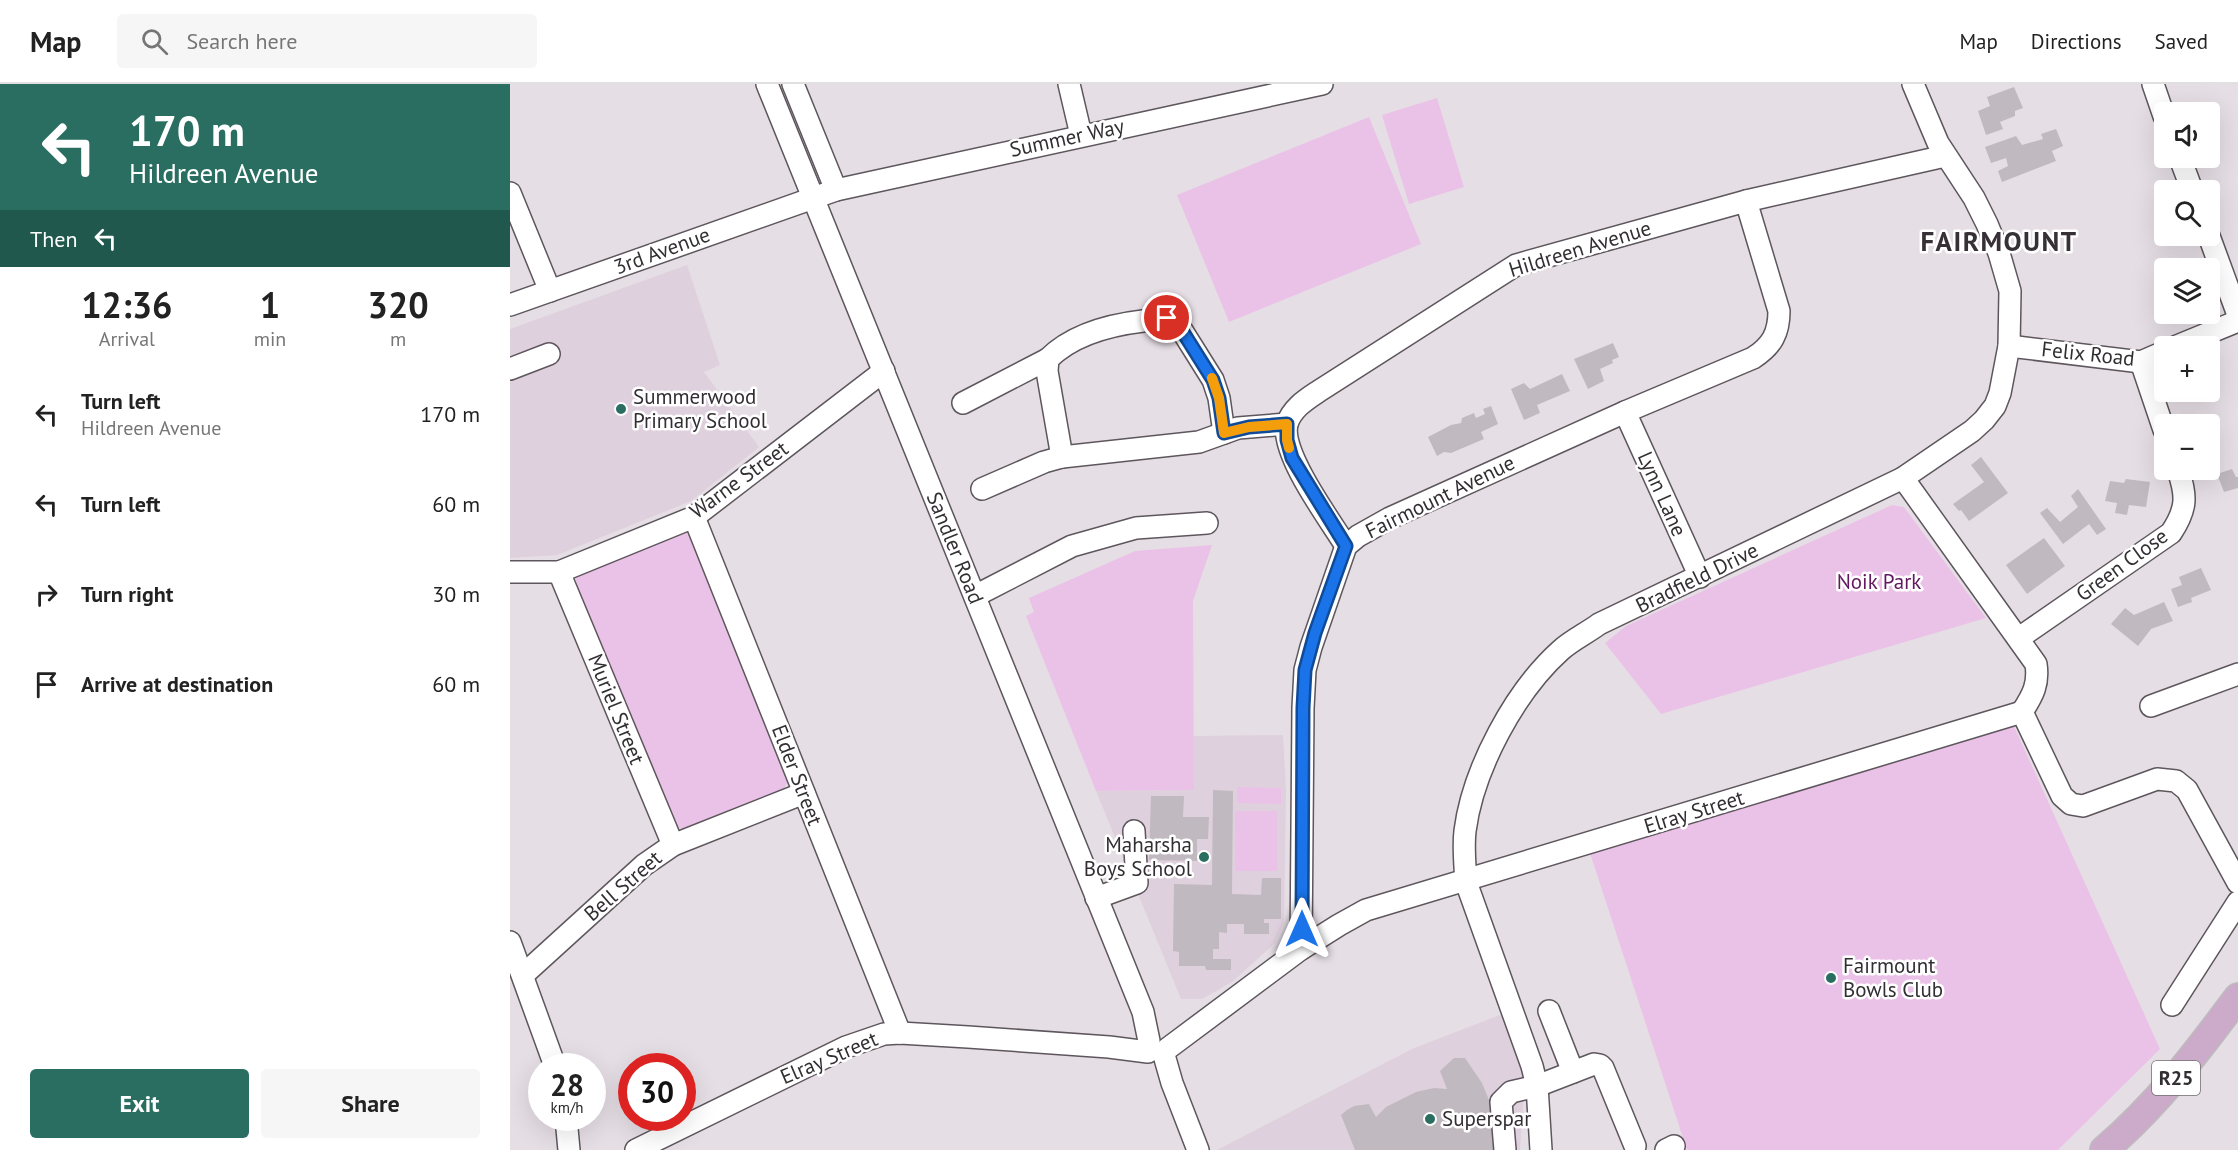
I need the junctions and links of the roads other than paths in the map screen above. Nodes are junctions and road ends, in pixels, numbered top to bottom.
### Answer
1 (767, 84) edge
2 (793, 84) edge
3 (1069, 84) edge
4 (1322, 84) edge
5 (1913, 84) edge
6 (2153, 84) edge
7 (2159, 102) edge
8 (1081, 135) junction
9 (1945, 156) junction
10 (836, 189) junction
11 (510, 193) edge
12 (813, 197) junction
13 (1746, 201) junction
14 (2213, 246) edge
15 (550, 291) junction
16 (510, 305) edge
17 (2238, 315) edge
18 (2238, 321) edge
19 (2201, 336) edge
20 (2010, 346) junction
21 (549, 354) dead end
22 (2154, 356) edge
23 (1048, 359) junction
24 (2141, 362) junction
25 (510, 369) edge
26 (884, 371) junction
27 (963, 403) dead end
28 (1625, 412) junction
29 (2159, 414) edge
30 (1287, 424) junction
31 (1224, 433) junction
32 (1062, 456) junction
33 (1903, 478) junction
34 (2181, 480) edge
35 (982, 489) dead end
36 (694, 517) junction
37 (1206, 523) dead end
38 (1346, 546) junction
39 (510, 572) edge
40 (560, 572) junction
41 (1700, 577) junction
42 (975, 596) junction
43 (2019, 638) junction
44 (2238, 674) edge
45 (2151, 706) dead end
46 (2022, 712) junction
47 (804, 793) junction
48 (1134, 831) dead end
49 (673, 845) junction
50 (1466, 882) junction
51 (2238, 883) edge
52 (1096, 898) junction
53 (2238, 902) edge
54 (511, 949) edge
55 (1301, 949) junction
56 (523, 975) junction
57 (2238, 997) edge
58 (2172, 1005) dead end
59 (1549, 1011) dead end
60 (900, 1033) junction
61 (1157, 1047) junction
62 (550, 1053) edge
63 (1573, 1072) junction
64 (1537, 1086) junction
65 (567, 1131) edge
66 (1635, 1146) dead end
67 (569, 1150) edge
68 (636, 1150) edge
69 (1198, 1150) edge
70 (1505, 1150) edge
71 (1541, 1150) edge
72 (2104, 1150) edge

1 - 12 street, Sandler Road
2 - 10 street
3 - 8 street
4 - 8 street, Summer Way
5 - 9 street, Bradfield Drive
6 - 7 street
8 - 10 street, Summer Way
9 - 13 street, Hildreen Avenue
9 - 20 street, Bradfield Drive
10 - 12 street, Summer Way
11 - 15 street
12 - 15 street, 3rd Avenue
12 - 26 street, Sandler Road
13 - 28 street, Fairmount Avenue
13 - 30 street, Hildreen Avenue
14 - 17 street
15 - 16 street, 3rd Avenue
18 - 19 street
20 - 24 street, Felix Road
20 - 33 street, Bradfield Drive
21 - 25 street
22 - 24 street, Felix Road
23 - 27 street
23 - 31 street
23 - 32 street
24 - 29 street
26 - 36 street, Warne Street
26 - 42 street, Sandler Road
28 - 38 street, Fairmount Avenue
28 - 41 street, Lynn Lane
30 - 31 street
30 - 38 street
31 - 32 street
32 - 35 street
33 - 41 street, Bradfield Drive
33 - 43 street
34 - 43 street, Green Close
36 - 40 street, Warne Street
36 - 47 street, Elder Street
37 - 42 street
38 - 55 street, Fairmount Avenue
39 - 40 street, Warne Street
40 - 49 street, Muriel Street
41 - 50 street, Bradfield Drive
42 - 52 street, Sandler Road
43 - 46 street
44 - 45 street
46 - 50 street, Elray Street
46 - 51 street
47 - 49 street, Bell Street
47 - 60 street, Elder Street
48 - 52 street
49 - 56 street, Bell Street
50 - 55 street, Elray Street
50 - 64 street, Bradfield Drive
52 - 61 street, Sandler Road
53 - 58 street
54 - 56 street
55 - 61 street, Elray Street
56 - 62 street
57 - 72 main road, R25
59 - 63 street
60 - 61 street, Elray Street
60 - 68 street, Elray Street
61 - 69 street, Sandler Road
63 - 64 street
63 - 66 street
64 - 70 street
64 - 71 street, Bradfield Drive
65 - 67 street

